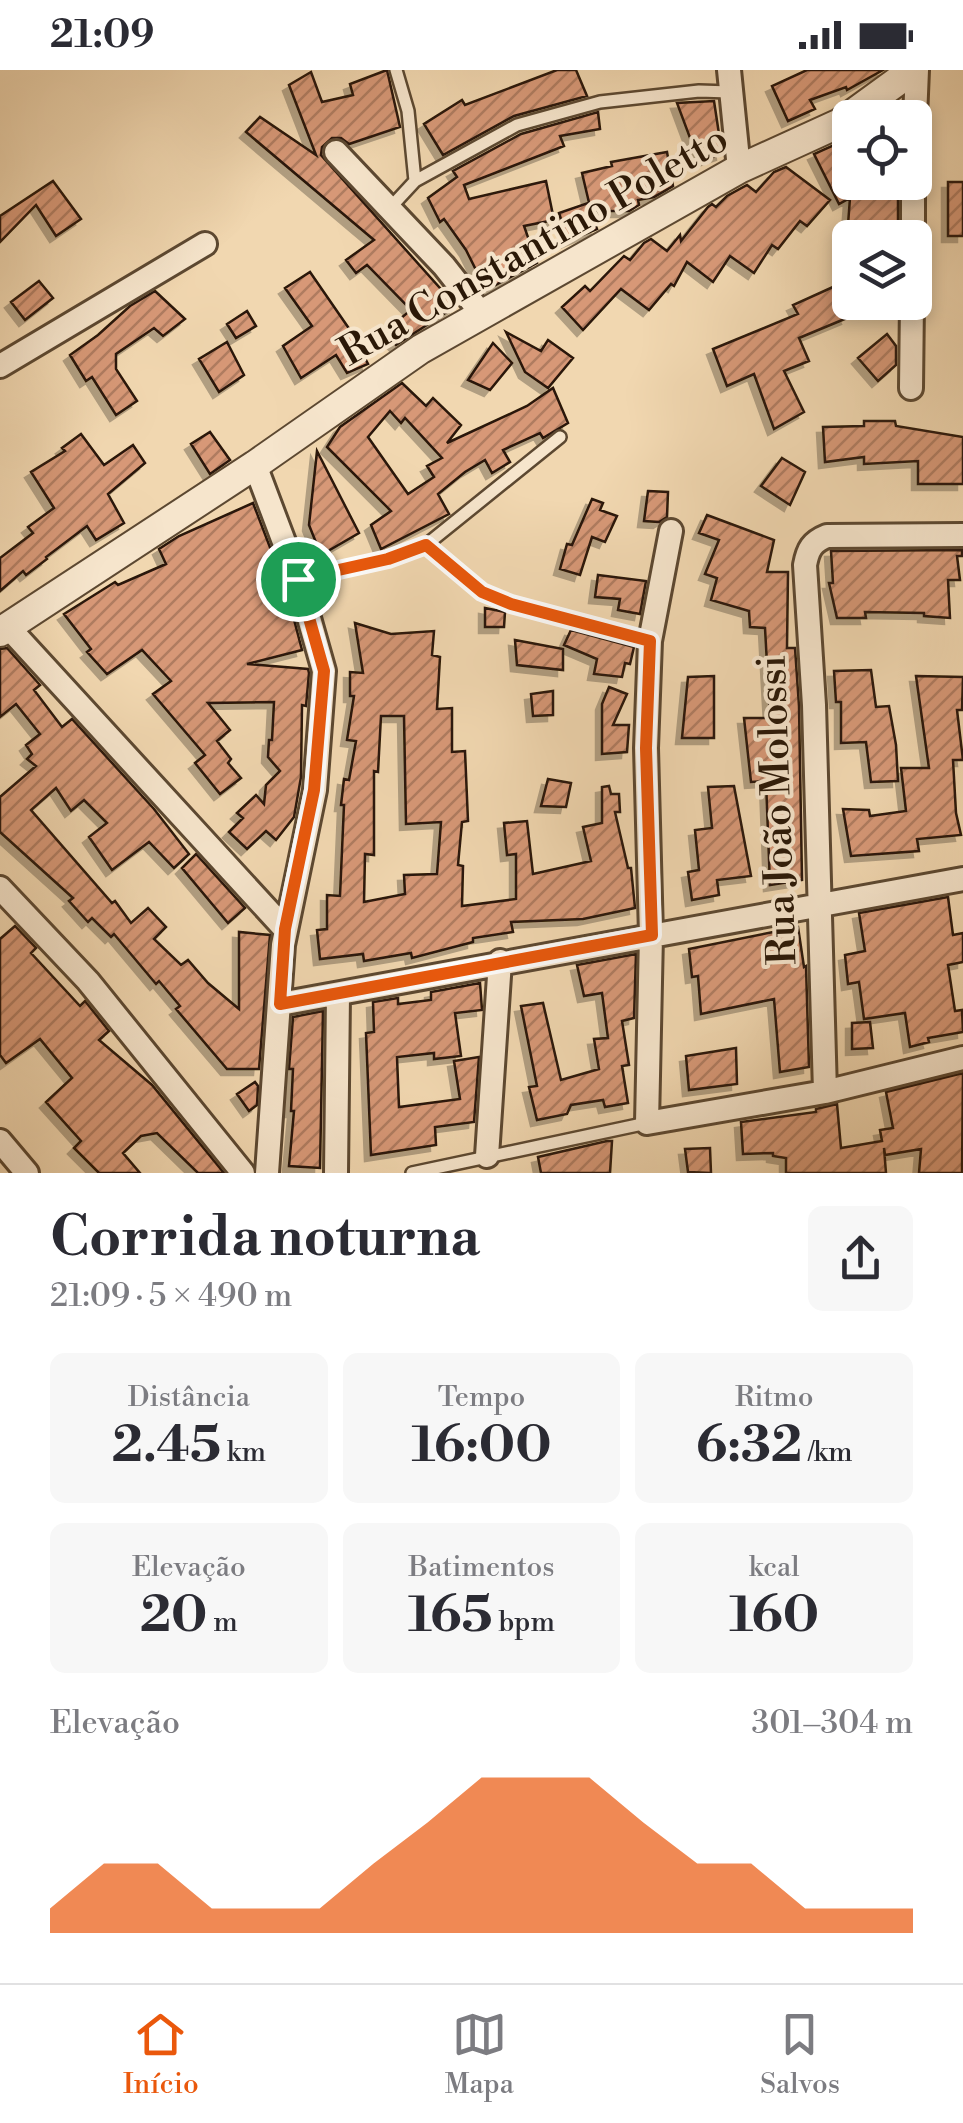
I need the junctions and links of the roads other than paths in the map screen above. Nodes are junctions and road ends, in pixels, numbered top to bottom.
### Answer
1 (396, 70) edge
2 (915, 70) edge
3 (729, 81) edge
4 (915, 100) edge
5 (336, 152) dead end
6 (739, 170) junction
7 (416, 182) junction
8 (390, 208) junction
9 (204, 244) dead end
10 (481, 313) junction
11 (912, 320) edge
12 (0, 366) edge
13 (911, 388) dead end
14 (560, 438) dead end
15 (255, 465) junction
16 (671, 531) dead end
17 (963, 535) edge
18 (426, 545) junction
19 (298, 579) junction
20 (4, 629) edge
21 (650, 641) junction
22 (963, 879) edge
23 (0, 888) edge
24 (820, 907) junction
25 (285, 929) junction
26 (652, 935) junction
27 (500, 962) junction
28 (338, 995) junction
29 (280, 1004) junction
30 (963, 1058) edge
31 (825, 1092) junction
32 (647, 1123) junction
33 (0, 1141) edge
34 (487, 1156) junction
35 (27, 1173) edge
36 (243, 1173) edge
37 (267, 1173) edge
38 (336, 1173) edge
39 (412, 1173) edge

1 - 7 lane
2 - 4 street
2 - 6 street, Rua Constantino Poletto
3 - 6 street
3 - 7 lane
5 - 8 street
6 - 10 street, Rua Constantino Poletto
7 - 8 lane
8 - 10 street
9 - 12 street
10 - 15 street, Rua Constantino Poletto
11 - 13 street
14 - 18 lane
15 - 19 street
15 - 20 street, Rua Constantino Poletto
16 - 21 street
17 - 24 street, Rua João Molossi
18 - 19 lane
18 - 21 lane
19 - 25 street
20 - 25 street
21 - 26 street
22 - 24 street
23 - 36 street
24 - 26 street
24 - 31 street, Rua João Molossi
25 - 29 street
26 - 27 street
26 - 32 street
27 - 28 street
27 - 34 street
28 - 29 street
28 - 38 street
29 - 37 street
30 - 31 street
31 - 32 street
32 - 34 lane
33 - 35 street
34 - 39 lane

